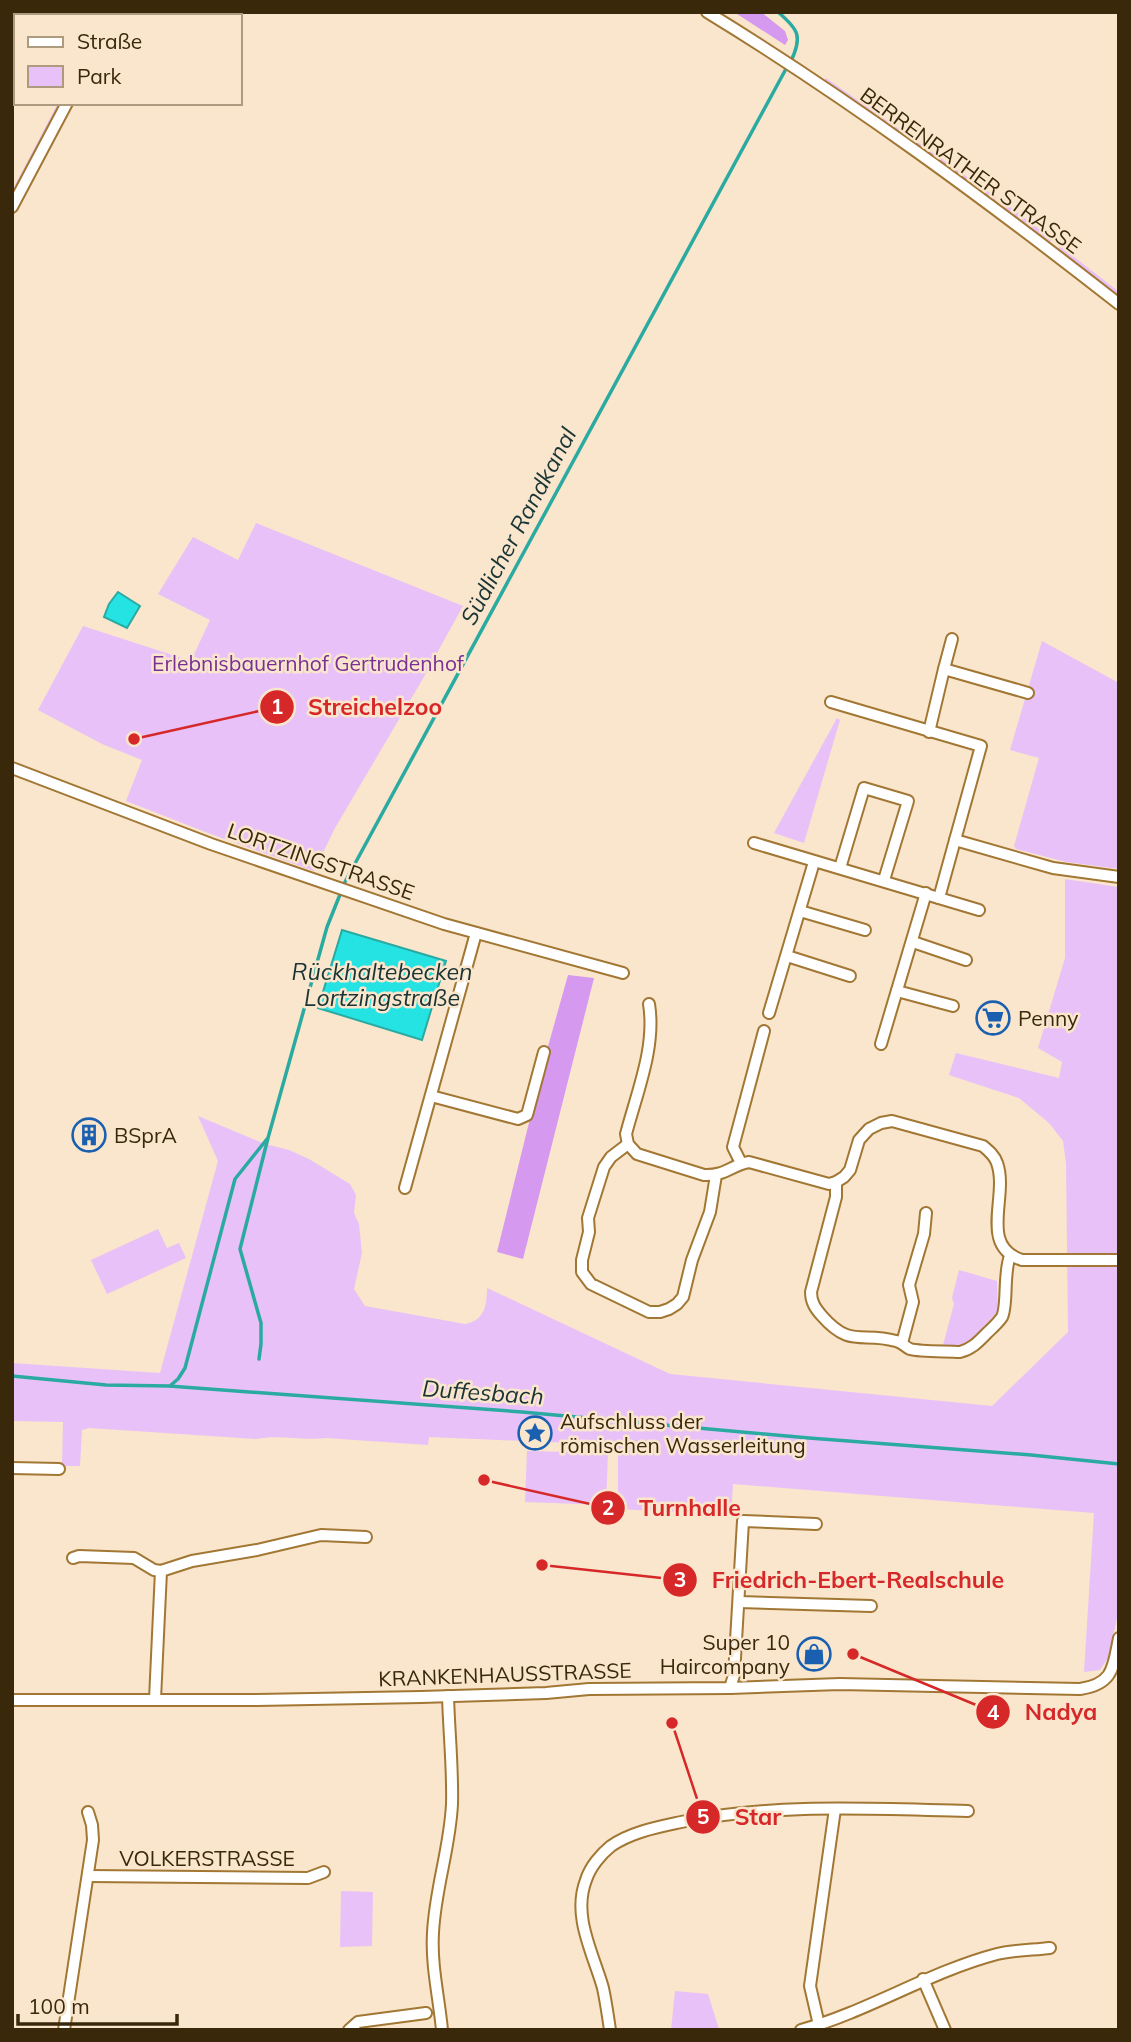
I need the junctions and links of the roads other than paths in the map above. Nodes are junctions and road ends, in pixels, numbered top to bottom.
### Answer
1 (707, 12) edge
2 (66, 105) edge
3 (12, 207) edge
4 (1119, 303) edge
5 (952, 639) dead end
6 (944, 669) junction
7 (1028, 693) dead end
8 (831, 702) dead end
9 (929, 732) junction
10 (12, 768) edge
11 (955, 840) junction
12 (754, 843) dead end
13 (814, 862) junction
14 (840, 868) junction
15 (1119, 877) edge
16 (884, 880) junction
17 (926, 893) junction
18 (939, 898) junction
19 (979, 910) dead end
20 (800, 911) junction
21 (865, 930) dead end
22 (476, 933) junction
23 (912, 942) junction
24 (787, 956) junction
25 (966, 960) dead end
26 (623, 973) dead end
27 (850, 976) dead end
28 (897, 991) junction
29 (649, 1004) dead end
30 (953, 1006) dead end
31 (769, 1013) dead end
32 (764, 1031) dead end
33 (881, 1044) dead end
34 (544, 1052) dead end
35 (431, 1096) junction
36 (628, 1144) junction
37 (741, 1163) junction
38 (716, 1175) junction
39 (836, 1182) junction
40 (405, 1188) dead end
41 (926, 1213) dead end
42 (1010, 1256) junction
43 (1119, 1260) edge
44 (902, 1343) junction
45 (12, 1468) edge
46 (59, 1469) dead end
47 (816, 1524) dead end
48 (366, 1537) dead end
49 (73, 1558) dead end
50 (161, 1571) junction
51 (739, 1602) junction
52 (871, 1606) dead end
53 (1119, 1638) edge
54 (1114, 1678) edge
55 (730, 1688) junction
56 (448, 1696) junction
57 (155, 1699) junction
58 (12, 1700) edge
59 (835, 1809) junction
60 (968, 1811) dead end
61 (88, 1812) dead end
62 (324, 1872) dead end
63 (89, 1876) junction
64 (1050, 1948) dead end
65 (923, 1979) junction
66 (426, 2013) dead end
67 (819, 2025) junction
68 (64, 2030) edge
69 (349, 2030) edge
70 (442, 2030) edge
71 (610, 2030) edge
72 (801, 2030) edge
73 (945, 2030) edge

1 - 4 street, BERRENRATHER STRASSE
2 - 3 street
5 - 6 street
6 - 7 street
6 - 9 street
8 - 9 street
9 - 11 street
10 - 22 street, LORTZINGSTRASSE
11 - 15 street
11 - 18 street
12 - 13 street
13 - 14 street
13 - 20 street
14 - 16 street
14 - 16 street
16 - 17 street
17 - 18 street
17 - 23 street
18 - 19 street
20 - 21 street
20 - 24 street
22 - 26 street, LORTZINGSTRASSE
22 - 35 street
23 - 25 street
23 - 28 street
24 - 27 street
24 - 31 street
28 - 30 street
28 - 33 street
29 - 36 street
32 - 37 street
34 - 35 street
35 - 40 street
36 - 38 street
36 - 38 street
37 - 38 street
37 - 39 street
39 - 42 street
39 - 44 street
41 - 44 street
42 - 43 street
42 - 44 street
45 - 46 street
47 - 51 street
48 - 50 street
49 - 50 street
50 - 57 street
51 - 52 street
51 - 55 street
53 - 54 street
54 - 55 street, KRANKENHAUSSTRASSE
55 - 56 street, KRANKENHAUSSTRASSE
56 - 57 street, KRANKENHAUSSTRASSE
56 - 70 street
57 - 58 street, KRANKENHAUSSTRASSE
59 - 60 street
59 - 67 street
59 - 71 street
61 - 63 street
62 - 63 street, VOLKERSTRASSE
63 - 68 street
64 - 65 street
65 - 67 street
65 - 73 street
66 - 69 street
67 - 72 street

